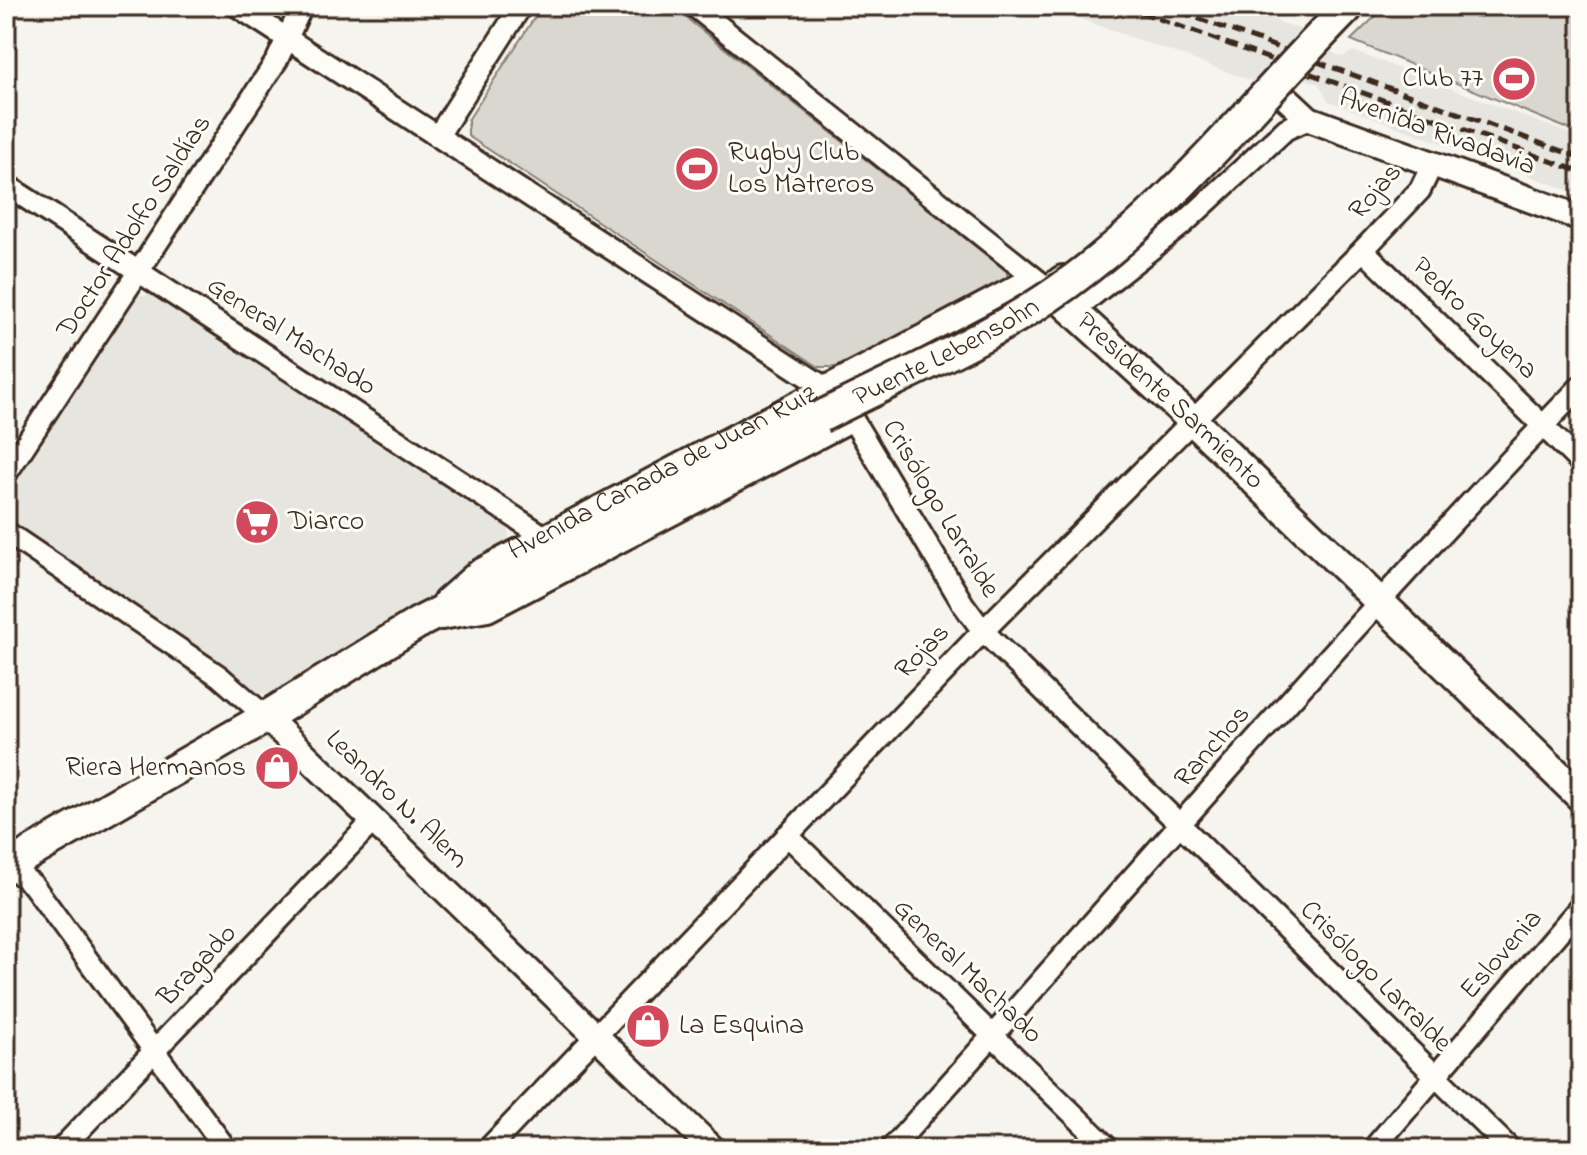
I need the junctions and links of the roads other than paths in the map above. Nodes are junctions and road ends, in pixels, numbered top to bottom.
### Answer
1 (237, 6) edge
2 (302, 6) edge
3 (521, 6) edge
4 (694, 6) edge
5 (1342, 6) edge
6 (1349, 6) edge
7 (287, 39) junction
8 (1280, 92) junction
9 (1309, 119) junction
10 (438, 136) junction
11 (1433, 163) junction
12 (6, 185) edge
13 (1581, 218) edge
14 (1363, 250) junction
15 (141, 272) junction
16 (1050, 290) junction
17 (1073, 311) junction
18 (1581, 386) edge
19 (836, 409) junction
20 (1192, 420) junction
21 (1543, 425) junction
22 (1581, 463) edge
23 (6, 474) edge
24 (6, 532) edge
25 (545, 537) junction
26 (469, 597) joint
27 (1379, 600) junction
28 (418, 623) junction
29 (983, 631) junction
30 (266, 717) junction
31 (1581, 797) edge
32 (374, 820) junction
33 (1182, 825) junction
34 (787, 835) junction
35 (7, 865) edge
36 (1581, 906) edge
37 (596, 1033) junction
38 (992, 1037) junction
39 (154, 1053) junction
40 (1435, 1076) junction
41 (61, 1149) edge
42 (226, 1149) edge
43 (488, 1149) edge
44 (713, 1149) edge
45 (891, 1149) edge
46 (1109, 1149) edge
47 (1373, 1149) edge
48 (1510, 1149) edge

1 - 7 street, Crisólogo Larralde
2 - 7 street, Doctor Adolfo Saldías
3 - 10 street
4 - 16 street, Presidente Sarmiento
5 - 8 main road, Avenida Cañada de Juan Ruiz
6 - 19 main road, Puente Lebensohn, bridge
7 - 10 street, Crisólogo Larralde
7 - 15 street, Doctor Adolfo Saldías
8 - 9 street, Avenida Rivadavia
8 - 16 main road, Avenida Cañada de Juan Ruiz
9 - 11 street, Avenida Rivadavia
9 - 17 street
10 - 19 street, Crisólogo Larralde
11 - 13 street, Avenida Rivadavia
11 - 14 street, Rojas
12 - 15 street, General Machado
14 - 20 street, Rojas
14 - 21 street, Pedro Goyena
15 - 23 street, Doctor Adolfo Saldías
15 - 25 street, General Machado
16 - 17 main road, Presidente Sarmiento
16 - 19 street, Avenida Cañada de Juan Ruiz
16 - 19 street, Avenida Cañada de Juan Ruiz
17 - 20 main road, Presidente Sarmiento
18 - 21 street, Ranchos
19 - 25 street, Avenida Cañada de Juan Ruiz
19 - 26 main road, Puente Lebensohn
19 - 28 street, Avenida Cañada de Juan Ruiz
19 - 29 street, Crisólogo Larralde
20 - 27 main road, Presidente Sarmiento
20 - 29 street, Rojas
21 - 22 street, Pedro Goyena
21 - 27 street, Ranchos
24 - 30 street, Leandro N. Alem
25 - 28 street, Avenida Cañada de Juan Ruiz
26 - 28 main road, Avenida Cañada de Juan Ruiz
27 - 31 main road, Presidente Sarmiento
27 - 33 street, Ranchos
28 - 30 main road, Avenida Cañada de Juan Ruiz
29 - 33 street, Crisólogo Larralde
29 - 34 street, Rojas
30 - 32 street, Leandro N. Alem
30 - 35 main road, Avenida Cañada de Juan Ruiz
32 - 37 street, Leandro N. Alem
32 - 39 street, Bragado
33 - 38 street, Ranchos
33 - 40 street, Crisólogo Larralde
34 - 37 street, Rojas
34 - 38 street, General Machado
35 - 39 street
36 - 40 street, Eslovenia
37 - 43 street, Rojas
37 - 44 street, Leandro N. Alem
38 - 45 street, Ranchos
38 - 46 street, General Machado
39 - 41 street, Bragado
39 - 42 street
40 - 47 street, Eslovenia
40 - 48 street, Crisólogo Larralde

